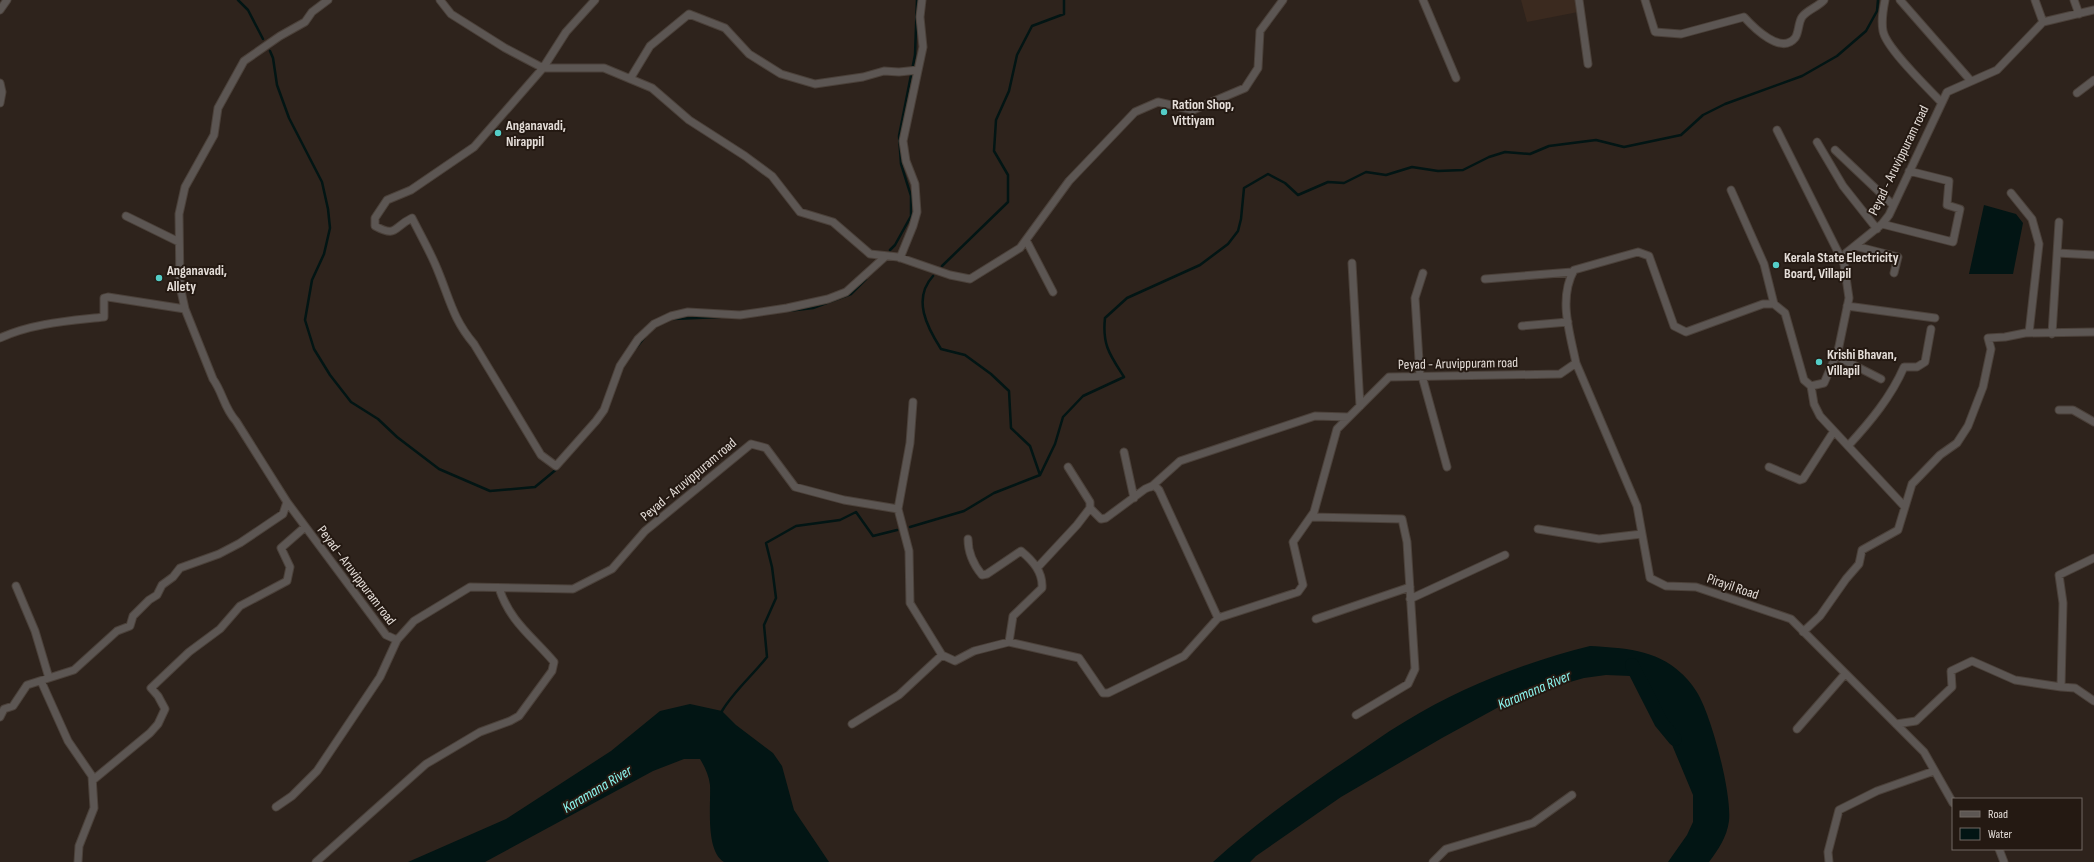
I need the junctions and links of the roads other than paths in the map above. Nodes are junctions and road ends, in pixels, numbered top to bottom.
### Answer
1 (7, 0) edge
2 (328, 0) edge
3 (440, 0) edge
4 (595, 0) edge
5 (922, 0) edge
6 (1283, 0) edge
7 (1424, 0) edge
8 (1579, 0) edge
9 (1645, 0) edge
10 (1824, 0) edge
11 (1885, 0) edge
12 (1900, 0) edge
13 (2035, 0) edge
14 (2074, 0) edge
15 (0, 10) edge
16 (2094, 10) edge
17 (2079, 14) junction
18 (2044, 22) junction
19 (1588, 64) dead end
20 (543, 68) junction
21 (918, 70) junction
22 (1456, 78) dead end
23 (630, 79) junction
24 (2094, 80) edge
25 (1971, 81) junction
26 (0, 82) edge
27 (2077, 93) dead end
28 (1941, 102) junction
29 (0, 103) edge
30 (1777, 130) dead end
31 (1817, 142) dead end
32 (1835, 150) dead end
33 (1909, 171) junction
34 (1731, 190) dead end
35 (2011, 193) dead end
36 (1893, 205) junction
37 (126, 216) dead end
38 (2060, 222) dead end
39 (1880, 227) junction
40 (1026, 240) junction
41 (179, 242) junction
42 (1855, 246) junction
43 (2057, 253) junction
44 (2094, 255) edge
45 (886, 256) junction
46 (900, 258) junction
47 (1352, 262) dead end
48 (1844, 264) junction
49 (1572, 272) junction
50 (1423, 273) dead end
51 (1894, 273) dead end
52 (1485, 279) dead end
53 (1053, 292) dead end
54 (1774, 304) junction
55 (1847, 306) junction
56 (185, 309) junction
57 (1935, 318) dead end
58 (1568, 322) junction
59 (1522, 326) dead end
60 (1931, 329) dead end
61 (2094, 332) edge
62 (2029, 333) junction
63 (2052, 334) junction
64 (0, 338) edge
65 (1836, 356) junction
66 (1576, 363) junction
67 (1421, 376) junction
68 (1881, 379) dead end
69 (1811, 386) junction
70 (913, 402) dead end
71 (1360, 406) junction
72 (2059, 410) dead end
73 (1348, 418) junction
74 (2094, 422) edge
75 (1834, 431) junction
76 (1848, 446) junction
77 (1124, 452) dead end
78 (1447, 467) dead end
79 (1769, 467) dead end
80 (1068, 468) dead end
81 (1151, 487) junction
82 (1134, 498) junction
83 (287, 502) junction
84 (1904, 506) junction
85 (1090, 508) junction
86 (898, 509) junction
87 (1311, 517) junction
88 (305, 527) junction
89 (1538, 529) dead end
90 (1642, 534) junction
91 (968, 539) dead end
92 (1504, 555) dead end
93 (2094, 558) edge
94 (1037, 568) junction
95 (16, 586) dead end
96 (1410, 587) junction
97 (499, 588) junction
98 (1410, 599) junction
99 (1218, 618) junction
100 (1316, 619) dead end
101 (1803, 632) junction
102 (397, 640) junction
103 (1009, 642) junction
104 (942, 655) junction
105 (1961, 659) dead end
106 (1972, 661) junction
107 (1845, 674) junction
108 (49, 678) junction
109 (42, 681) junction
110 (2061, 687) junction
111 (2094, 701) edge
112 (1356, 715) dead end
113 (0, 717) edge
114 (852, 724) dead end
115 (1896, 724) junction
116 (1797, 728) dead end
117 (1934, 771) junction
118 (93, 780) junction
119 (1572, 795) dead end
120 (1952, 800) edge
121 (276, 807) dead end
122 (1999, 850) edge
123 (78, 862) edge
124 (316, 862) edge
125 (1433, 862) edge
126 (1829, 862) edge
127 (2004, 862) edge

1 - 15 street
2 - 41 street, Peyad - Aruvippuram road
3 - 20 street
4 - 20 street
5 - 21 street
6 - 40 street
7 - 22 street
8 - 19 street
9 - 10 street
11 - 28 street
12 - 25 street
13 - 18 street
14 - 17 street
16 - 17 street
17 - 18 street
18 - 25 street, Peyad - Aruvippuram road
20 - 23 street
20 - 45 street
21 - 23 street
21 - 46 street
23 - 45 street
24 - 27 street
25 - 28 street, Peyad - Aruvippuram road
26 - 29 street
28 - 33 street, Peyad - Aruvippuram road
30 - 48 street
31 - 39 street
32 - 36 street
33 - 36 street, Peyad - Aruvippuram road
33 - 39 street
34 - 54 street
35 - 62 street
36 - 39 street, Peyad - Aruvippuram road
37 - 41 street
38 - 43 street
39 - 42 street, Peyad - Aruvippuram road
40 - 46 street
40 - 53 street
41 - 56 street, Peyad - Aruvippuram road
42 - 48 street, Peyad - Aruvippuram road
42 - 51 street
43 - 44 street
43 - 63 street
45 - 46 street
47 - 71 street
48 - 55 street
49 - 52 street
49 - 54 street
49 - 58 street
50 - 67 street
54 - 69 street
55 - 57 street
55 - 65 street
56 - 64 street
56 - 83 street, Peyad - Aruvippuram road
58 - 59 street
58 - 66 street
60 - 76 street
61 - 63 street
62 - 63 street
62 - 84 street
65 - 68 street
65 - 69 street
66 - 67 street, Peyad - Aruvippuram road
66 - 90 street, Pirayil Road
67 - 71 street, Peyad - Aruvippuram road
67 - 78 street
69 - 75 street
70 - 86 street
71 - 73 street, Peyad - Aruvippuram road
72 - 74 street
73 - 81 street
73 - 87 street, Peyad - Aruvippuram road
75 - 76 street
75 - 79 street
76 - 84 street
77 - 82 street
80 - 85 street
81 - 82 street
81 - 99 street
82 - 85 street
83 - 88 street, Peyad - Aruvippuram road
83 - 108 street
84 - 101 street
85 - 94 street
86 - 97 street, Peyad - Aruvippuram road
86 - 104 street
87 - 96 street
87 - 99 street, Peyad - Aruvippuram road
88 - 102 street, Peyad - Aruvippuram road
88 - 118 street
89 - 90 street
90 - 101 street, Pirayil Road
91 - 94 street
92 - 98 street
93 - 110 street
94 - 103 street
95 - 108 street
96 - 98 street
96 - 100 street
97 - 102 street, Peyad - Aruvippuram road
97 - 124 street
98 - 112 street
99 - 103 street
101 - 107 street, Pirayil Road
102 - 121 street
103 - 104 street
104 - 114 street
105 - 106 street
106 - 110 street
106 - 115 street
107 - 115 street, Pirayil Road
107 - 116 street
108 - 109 street
109 - 113 street
109 - 118 street
110 - 111 street
115 - 117 street, Pirayil Road
117 - 120 street, Pirayil Road
117 - 126 street
118 - 123 street
119 - 125 street
122 - 127 street

